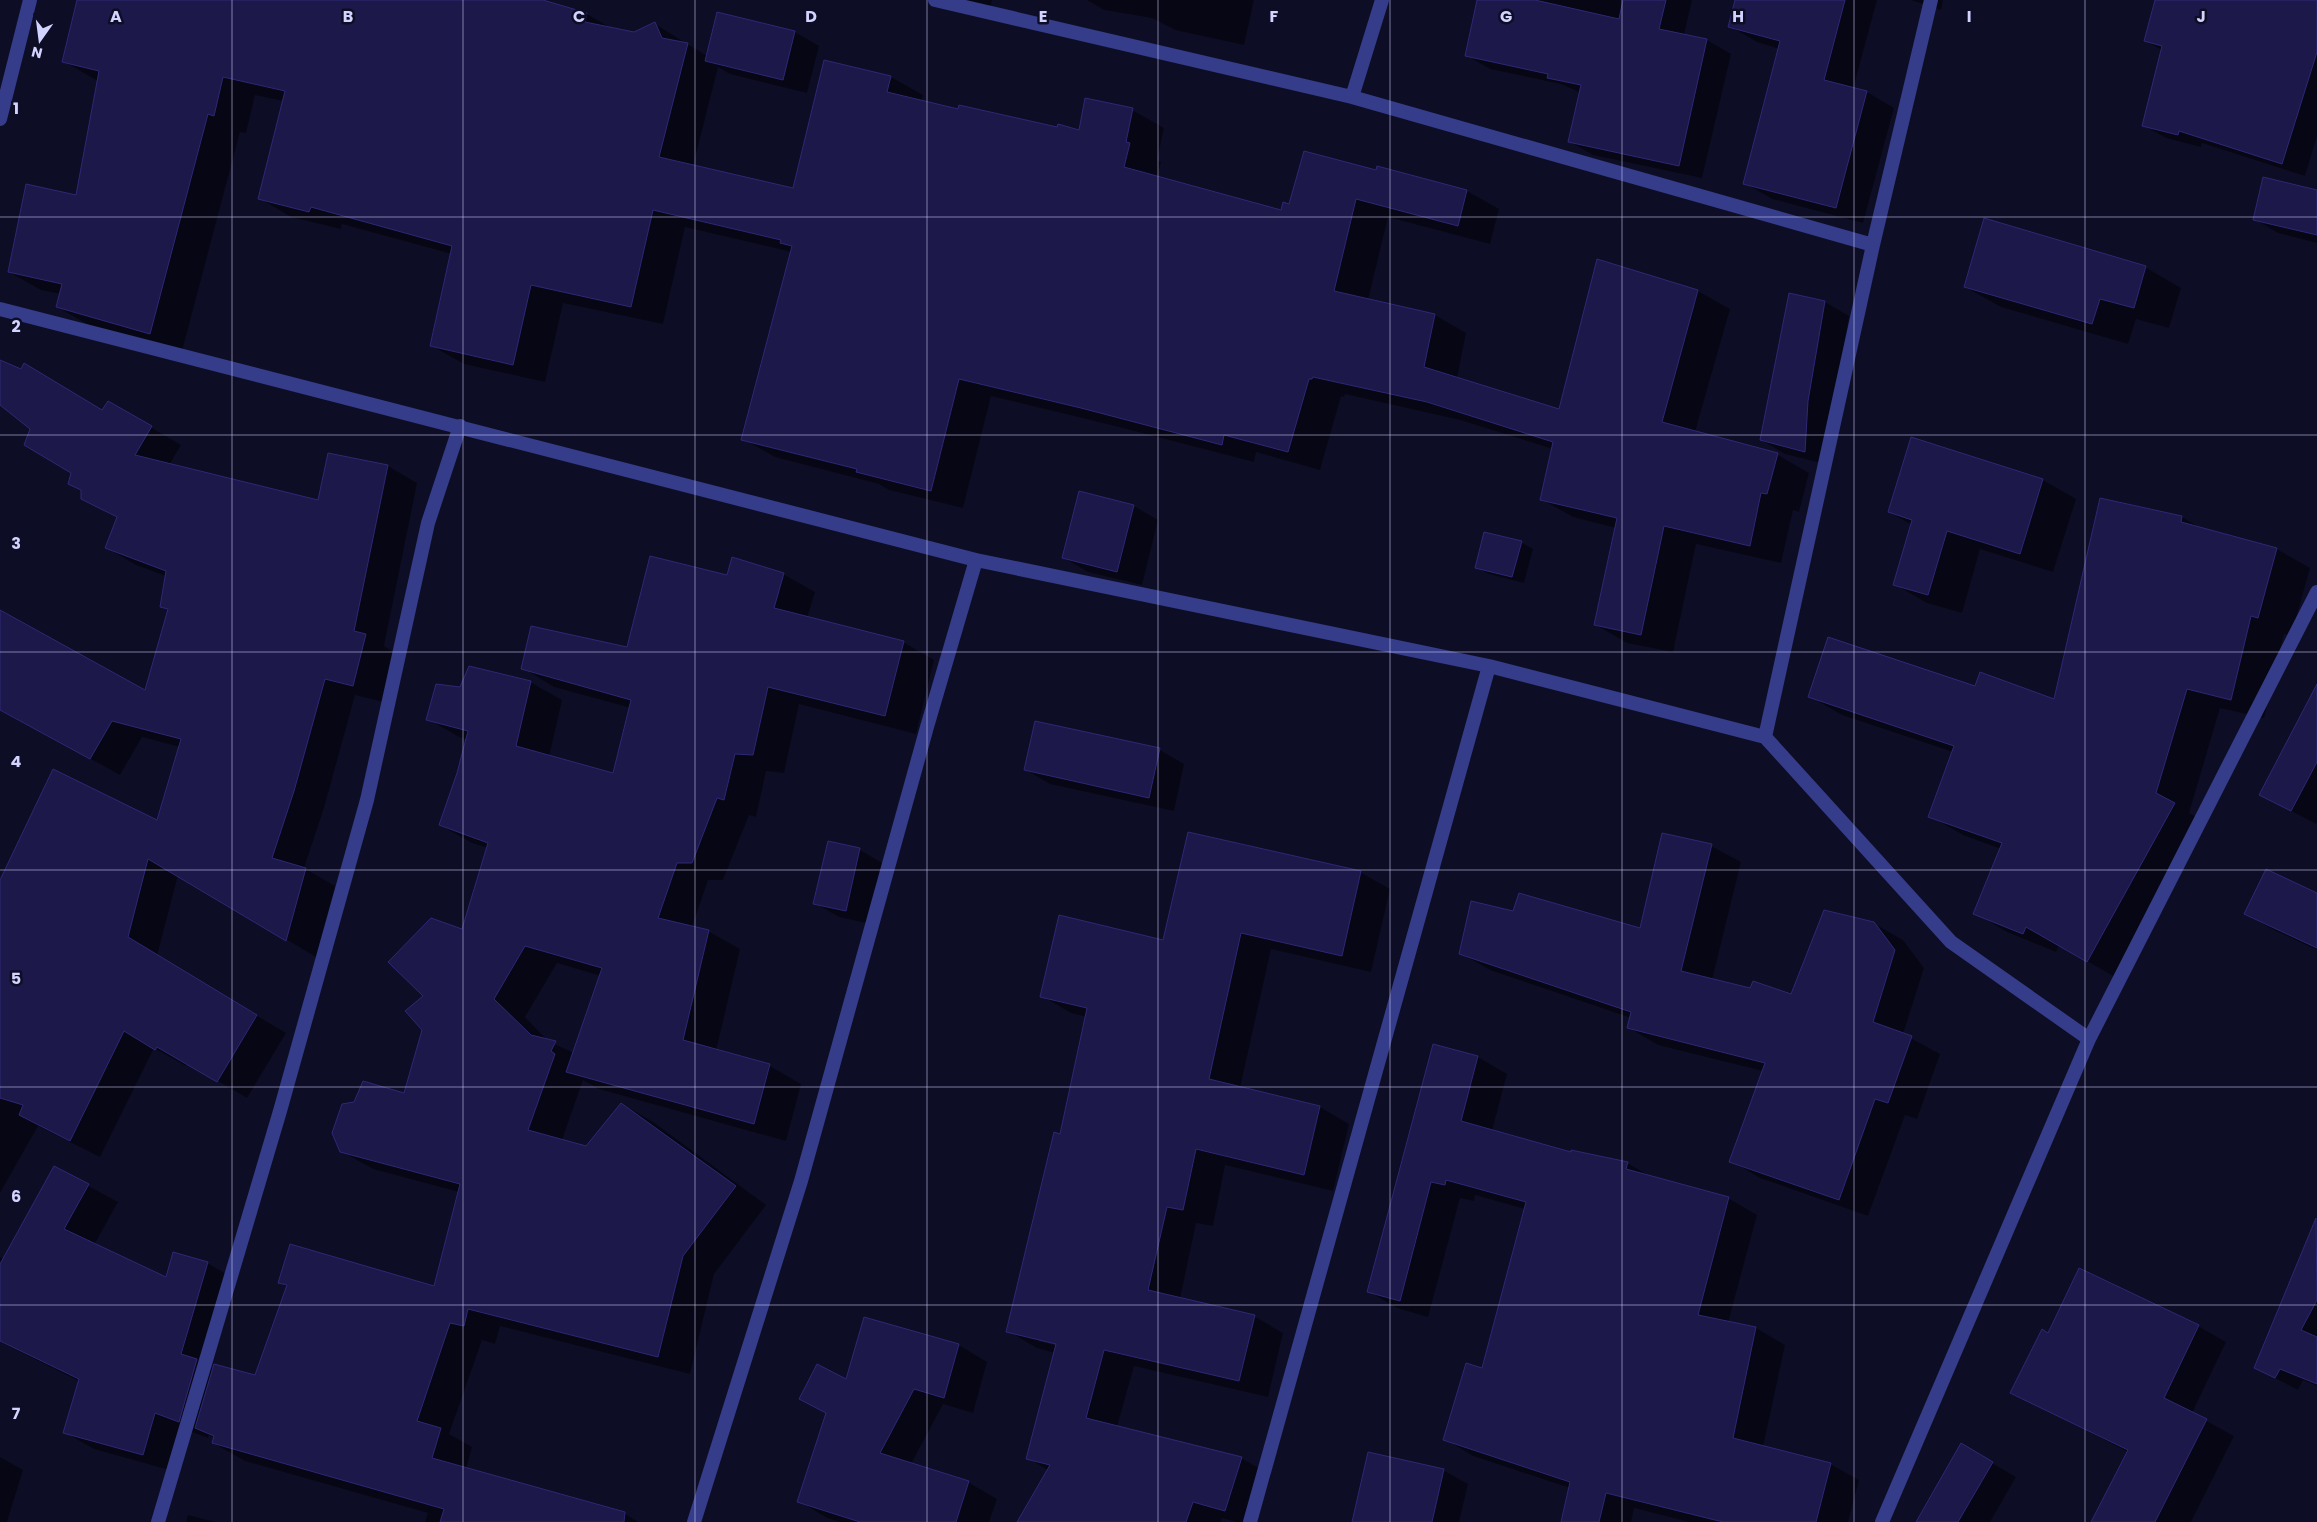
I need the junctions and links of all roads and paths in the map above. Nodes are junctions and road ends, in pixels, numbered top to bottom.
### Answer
1 (30, 0) edge
2 (935, 0) edge
3 (1382, 0) edge
4 (1932, 0) edge
5 (1352, 97) junction
6 (0, 119) edge
7 (1872, 245) junction
8 (0, 309) edge
9 (460, 426) junction
10 (976, 560) junction
11 (2317, 592) edge
12 (1489, 666) junction
13 (1765, 737) junction
14 (2089, 1039) junction
15 (158, 1522) edge
16 (694, 1522) edge
17 (1250, 1522) edge
18 (1882, 1522) edge

1 - 6 street
2 - 5 street
3 - 5 street
4 - 7 street
5 - 7 street
7 - 13 street
8 - 9 street
9 - 10 street
9 - 15 street
10 - 12 street
10 - 16 street
11 - 14 street
12 - 13 street
12 - 17 street
13 - 14 street
14 - 18 street

